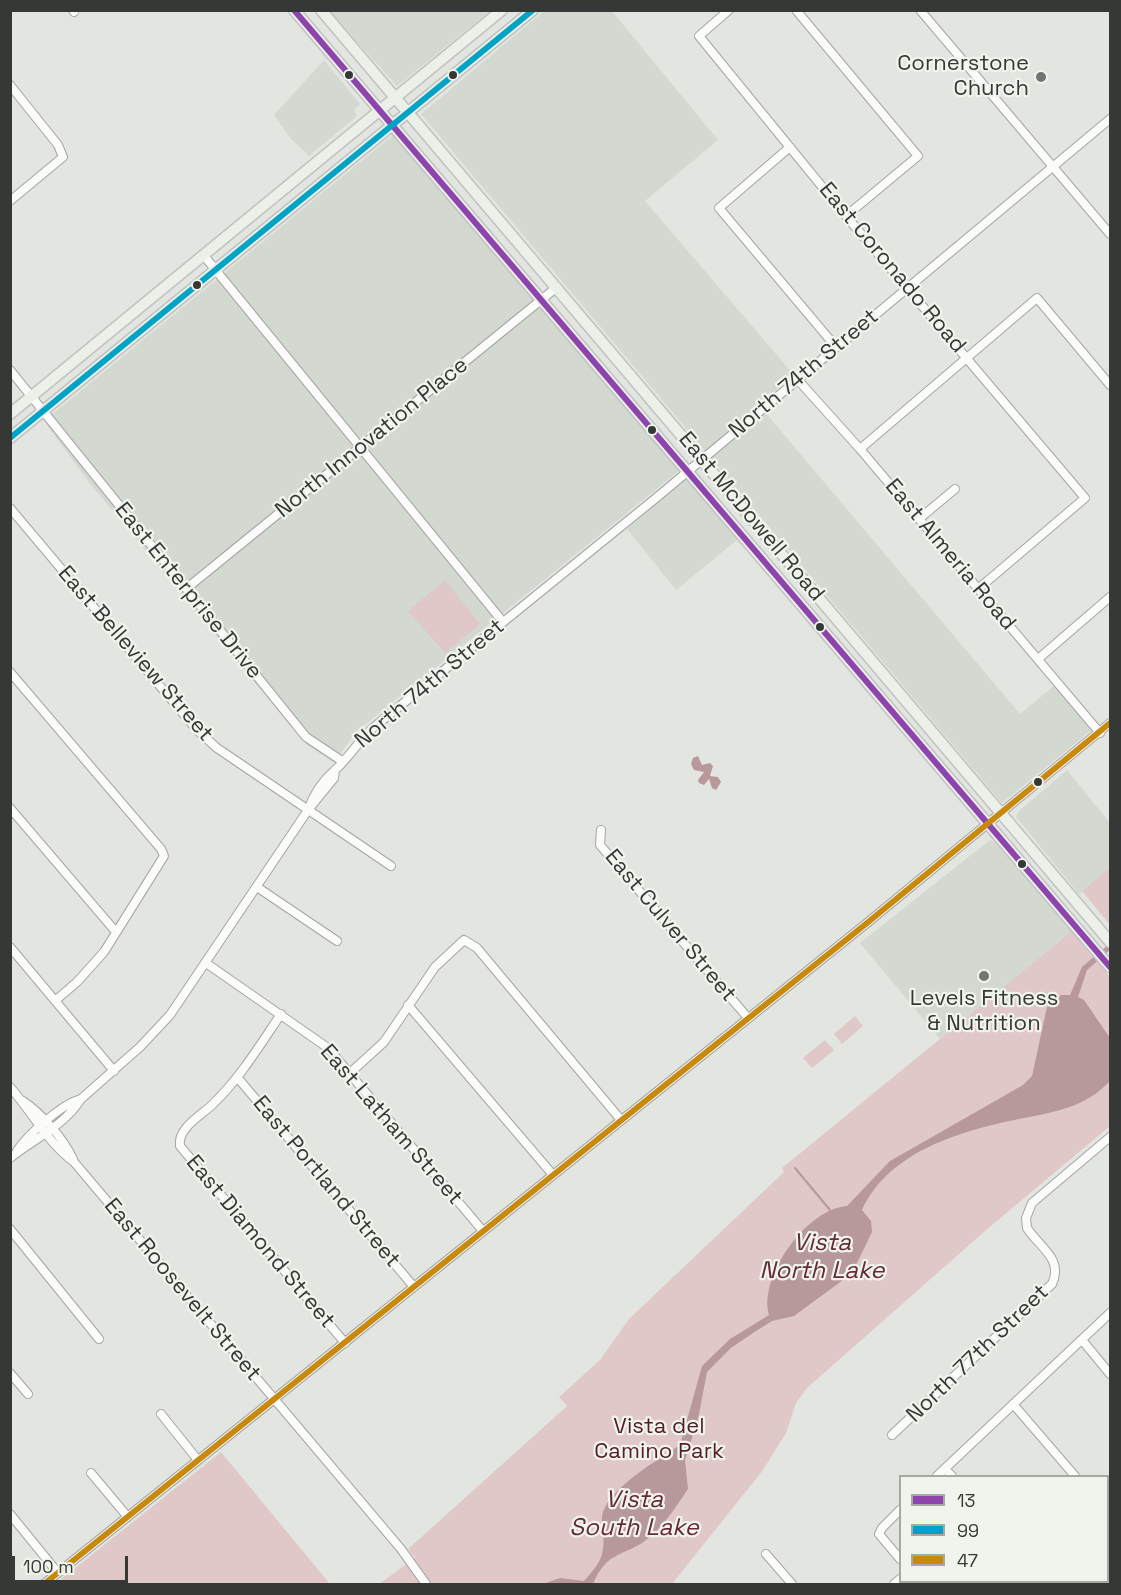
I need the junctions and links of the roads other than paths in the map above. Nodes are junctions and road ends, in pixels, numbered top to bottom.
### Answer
1 (294, 10) edge
2 (321, 10) edge
3 (502, 10) edge
4 (533, 10) edge
5 (729, 10) edge
6 (796, 10) edge
7 (920, 10) edge
8 (10, 85) edge
9 (397, 98) junction
10 (381, 110) junction
11 (410, 114) junction
12 (1110, 119) edge
13 (394, 126) junction
14 (790, 147) junction
15 (1053, 166) junction
16 (10, 201) edge
17 (846, 216) junction
18 (1110, 234) edge
19 (205, 257) junction
20 (216, 271) junction
21 (557, 287) junction
22 (908, 288) junction
23 (542, 300) junction
24 (836, 347) junction
25 (968, 358) junction
26 (10, 370) edge
27 (798, 380) junction
28 (1110, 385) edge
29 (33, 396) junction
30 (44, 410) junction
31 (10, 414) edge
32 (10, 438) edge
33 (361, 448) junction
34 (860, 449) junction
35 (702, 459) junction
36 (688, 471) junction
37 (955, 489) dead end
38 (10, 508) edge
39 (919, 519) junction
40 (187, 588) junction
41 (978, 589) junction
42 (1110, 597) edge
43 (503, 622) junction
44 (1038, 659) junction
45 (10, 672) edge
46 (1110, 723) edge
47 (1100, 732) junction
48 (342, 761) junction
49 (10, 808) edge
50 (308, 810) junction
51 (1002, 813) junction
52 (989, 824) junction
53 (601, 830) dead end
54 (391, 866) dead end
55 (257, 887) junction
56 (116, 932) junction
57 (337, 940) dead end
58 (1109, 940) edge
59 (10, 947) edge
60 (206, 963) junction
61 (1110, 967) edge
62 (56, 1000) junction
63 (408, 1005) junction
64 (281, 1014) junction
65 (748, 1018) junction
66 (114, 1071) junction
67 (350, 1073) junction
68 (237, 1077) junction
69 (10, 1087) edge
70 (621, 1120) junction
71 (45, 1128) junction
72 (1110, 1137) edge
73 (14, 1155) edge
74 (553, 1175) junction
75 (10, 1229) edge
76 (483, 1231) junction
77 (414, 1287) junction
78 (1110, 1313) edge
79 (99, 1339) dead end
80 (1082, 1340) junction
81 (345, 1342) junction
82 (10, 1372) edge
83 (1110, 1374) edge
84 (28, 1394) dead end
85 (273, 1398) junction
86 (1013, 1404) junction
87 (161, 1414) dead end
88 (892, 1435) dead end
89 (197, 1460) junction
90 (945, 1469) junction
91 (91, 1473) dead end
92 (938, 1475) edge
93 (951, 1475) edge
94 (1074, 1475) edge
95 (899, 1511) edge
96 (10, 1514) edge
97 (127, 1516) junction
98 (766, 1554) dead end
99 (899, 1558) edge
100 (58, 1573) junction
101 (44, 1584) edge
102 (426, 1584) edge
103 (792, 1584) edge

1 - 10 main road, East McDowell Road
2 - 9 main road, East McDowell Road
3 - 9 main road
4 - 11 main road
5 - 14 street, East Coronado Road
6 - 17 street
7 - 15 street
8 - 16 street
9 - 10 main road
9 - 11 main road, East McDowell Road
10 - 13 main road, East McDowell Road
10 - 19 main road
11 - 13 main road
11 - 21 main road, East McDowell Road
12 - 15 street, North 74th Street
13 - 20 main road
13 - 23 main road, East McDowell Road
14 - 17 street, East Coronado Road
14 - 24 street
15 - 18 street
15 - 22 street, North 74th Street
17 - 22 street, East Coronado Road
19 - 20 street
19 - 29 main road
20 - 30 main road
20 - 33 street
21 - 23 street, North Innovation Place
21 - 35 main road, East McDowell Road
22 - 24 street, North 74th Street
22 - 25 street, East Coronado Road
23 - 33 street, North Innovation Place
23 - 36 main road, East McDowell Road
24 - 27 street, North 74th Street
25 - 28 street
25 - 34 street
25 - 41 street, East Coronado Road
26 - 29 street
27 - 34 street, East Almeria Road
27 - 35 street, North 74th Street
29 - 30 street
29 - 31 main road
30 - 32 main road
30 - 40 street, East Enterprise Drive
33 - 40 street, North Innovation Place
33 - 43 street
34 - 39 street, East Almeria Road
35 - 36 street, North 74th Street
35 - 51 main road, East McDowell Road
36 - 43 street, North 74th Street
36 - 52 main road, East McDowell Road
37 - 39 street
38 - 50 street, East Belleview Street
39 - 41 street, East Almeria Road
40 - 48 street, East Enterprise Drive
41 - 44 street, East Almeria Road
42 - 44 street
43 - 48 street, North 74th Street
44 - 47 street, East Almeria Road
45 - 56 street
46 - 47 street
47 - 51 street
48 - 50 street, North 74th Street
49 - 56 street
50 - 54 street, East Belleview Street
50 - 55 street, North 74th Street
51 - 52 street
51 - 58 main road, East McDowell Road
52 - 61 main road, East McDowell Road
52 - 65 street
53 - 65 street, East Culver Street
55 - 57 street
55 - 60 street, North 74th Street
56 - 62 street
59 - 62 street
60 - 64 street, East Latham Street
60 - 66 street, North 74th Street
62 - 66 street
63 - 67 street
63 - 70 street
63 - 74 street
64 - 67 street, East Latham Street
64 - 68 street
65 - 70 street
66 - 71 street, North 74th Street
67 - 76 street, East Latham Street
68 - 77 street, East Portland Street
68 - 81 street, East Diamond Street
69 - 71 street, East Roosevelt Street
70 - 74 street
71 - 73 street, North 74th Street
71 - 85 street, East Roosevelt Street
72 - 88 street, North 77th Street
74 - 76 street
75 - 79 street
76 - 77 street
77 - 81 street
78 - 80 street
80 - 83 street
80 - 86 street
81 - 85 street
82 - 84 street
85 - 89 street
85 - 102 street, East Roosevelt Street
86 - 90 street
86 - 94 street
87 - 89 street
89 - 97 street
90 - 92 street
90 - 93 street
91 - 97 street
95 - 99 street
96 - 100 street
97 - 100 street
98 - 103 street
100 - 101 street

